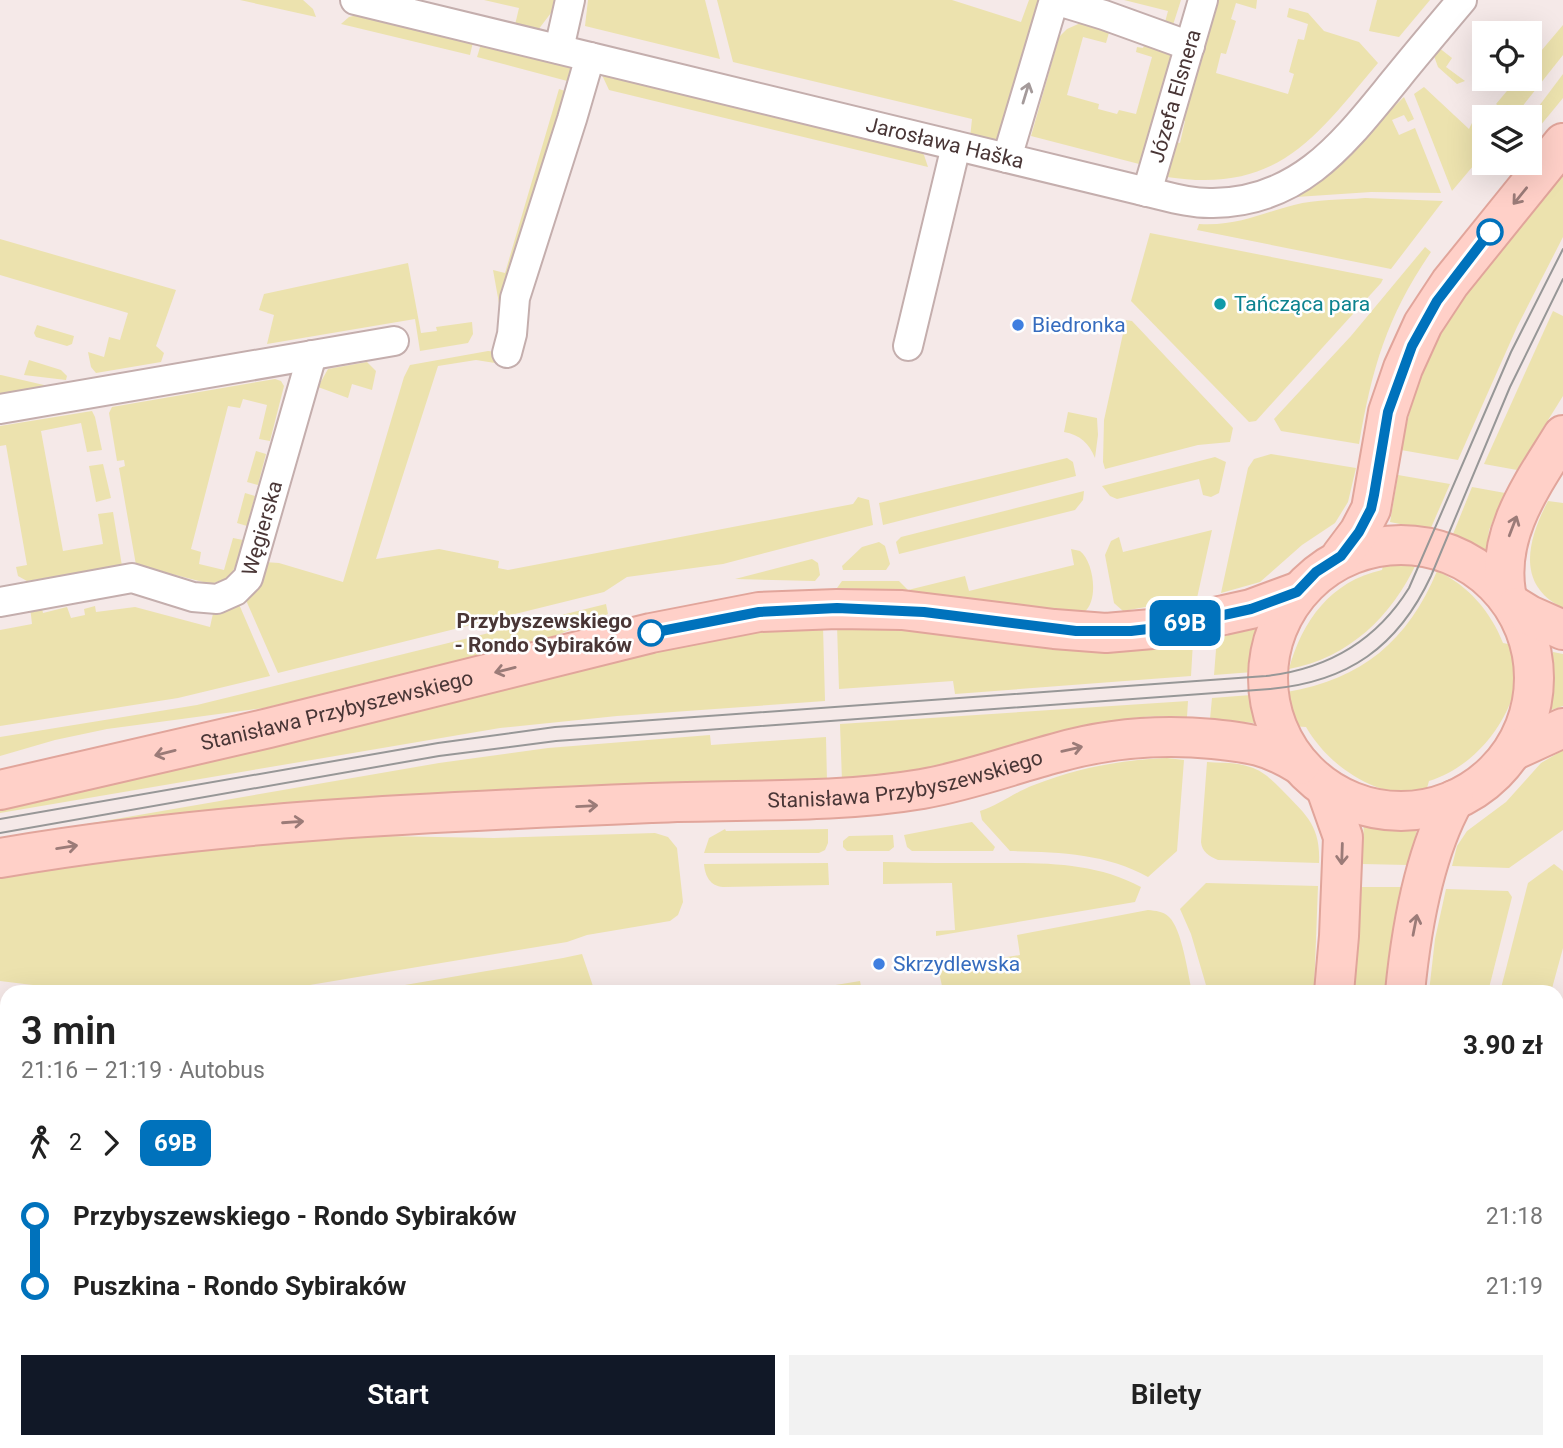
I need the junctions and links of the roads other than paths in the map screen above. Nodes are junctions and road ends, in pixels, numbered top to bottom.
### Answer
1 (355, 0) edge
2 (570, 0) edge
3 (1054, 0) edge
4 (1203, 0) edge
5 (1462, 0) edge
6 (1189, 46) junction
7 (559, 49) junction
8 (590, 57) junction
9 (1563, 143) edge
10 (956, 146) junction
11 (1007, 158) junction
12 (1147, 192) junction
13 (394, 341) dead end
14 (908, 346) dead end
15 (507, 353) dead end
16 (312, 355) junction
17 (0, 409) edge
18 (1563, 435) edge
19 (1341, 556) junction
20 (1297, 592) junction
21 (1, 593) edge
22 (1511, 600) junction
23 (1563, 630) edge
24 (1563, 728) edge
25 (1513, 751) junction
26 (1313, 777) junction
27 (0, 790) edge
28 (1454, 800) junction
29 (0, 858) edge
30 (1335, 985) edge
31 (1406, 985) edge

1 - 7 street, Jarosława Haška
2 - 7 street
3 - 6 street
11 -> 3 street
4 - 6 street, Józefa Elsnera
5 - 12 street, Jarosława Haška
6 - 12 street, Józefa Elsnera
7 - 8 street, Jarosława Haška
8 - 10 street, Jarosława Haška
8 - 15 street
9 -> 19 main road
10 - 11 street, Jarosława Haška
10 - 14 street
11 - 12 street, Jarosława Haška
13 - 16 street
16 - 17 street
16 - 21 street, Węgierska
22 -> 18 main road
19 - 20 main road
19 - 22 main road
20 - 26 main road
20 -> 27 main road, Stanisława Przybyszewskiego
22 - 23 main road
22 - 25 main road
24 - 25 main road
25 - 28 main road, Stanisława Przybyszewskiego
26 - 28 main road, Stanisława Przybyszewskiego
29 -> 26 main road, Stanisława Przybyszewskiego
26 -> 30 main road
31 -> 28 main road

